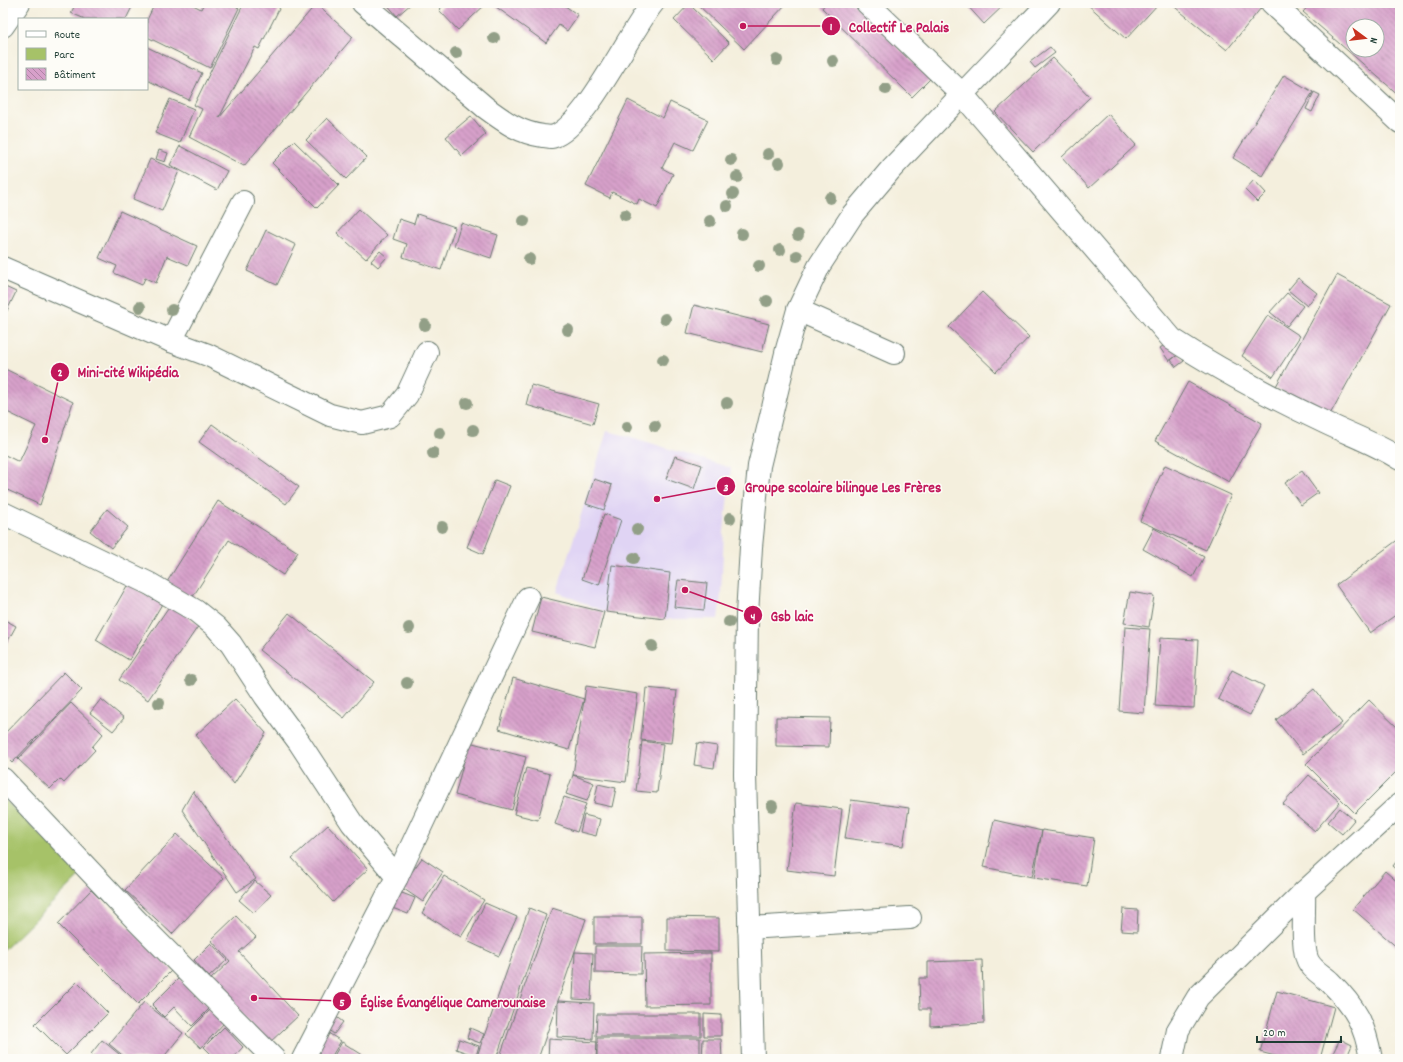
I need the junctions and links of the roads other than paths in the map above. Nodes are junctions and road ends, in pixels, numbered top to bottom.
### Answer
1 (363, 3) edge
2 (653, 3) edge
3 (867, 3) edge
4 (1049, 3) edge
5 (1272, 3) edge
6 (962, 94) junction
7 (1398, 121) edge
8 (243, 202) dead end
9 (3, 268) edge
10 (798, 310) junction
11 (171, 341) junction
12 (427, 352) dead end
13 (894, 353) dead end
14 (1400, 459) edge
15 (3, 513) edge
16 (528, 598) dead end
17 (3, 779) edge
18 (1400, 804) edge
19 (397, 877) junction
20 (1304, 892) junction
21 (910, 918) dead end
22 (749, 928) junction
23 (274, 1059) edge
24 (303, 1059) edge
25 (753, 1059) edge
26 (1172, 1059) edge
27 (1371, 1059) edge

1 - 2 street
3 - 6 street
4 - 6 street
5 - 7 street
6 - 10 street
6 - 14 street
8 - 11 street
9 - 11 street
10 - 13 street
10 - 22 street
11 - 12 street
15 - 19 street
16 - 19 street
17 - 23 street
18 - 20 street
19 - 24 street
20 - 26 street
20 - 27 street
21 - 22 street
22 - 25 street

